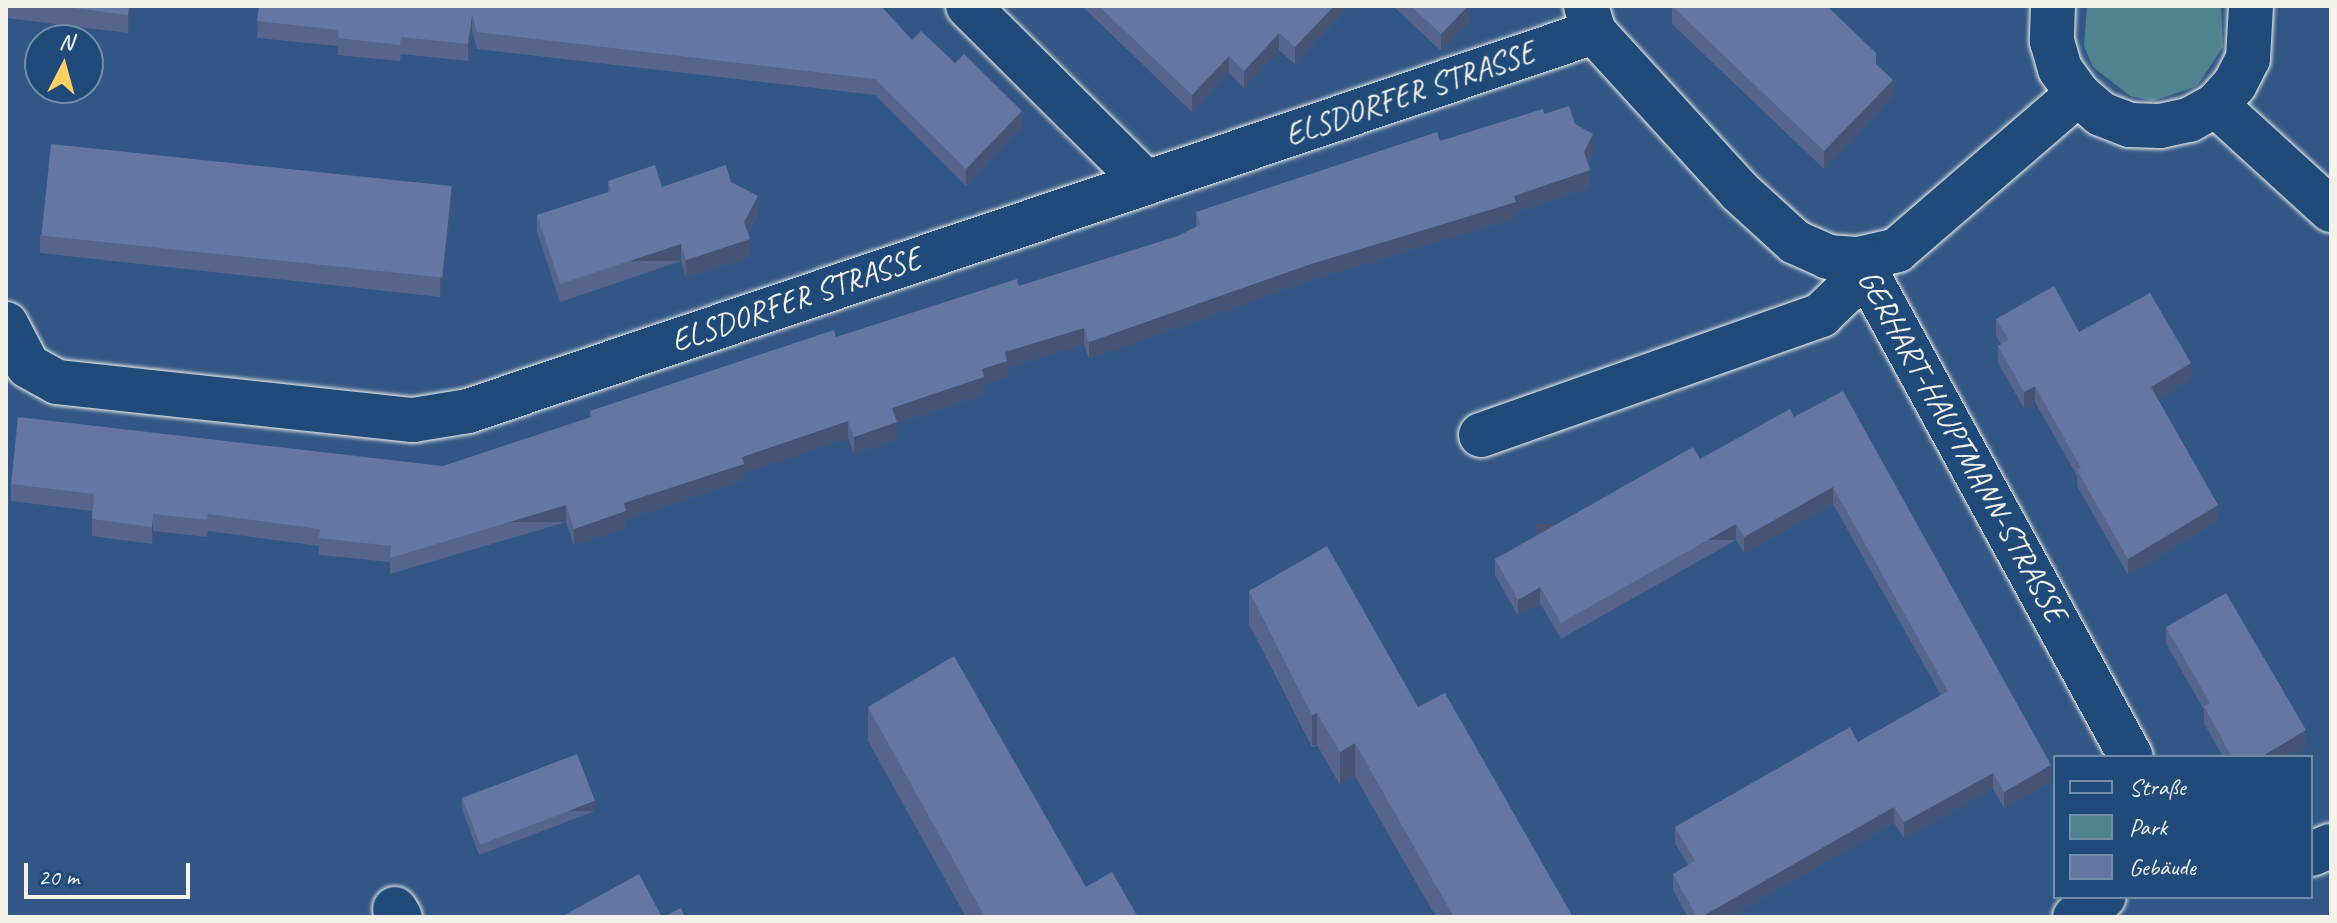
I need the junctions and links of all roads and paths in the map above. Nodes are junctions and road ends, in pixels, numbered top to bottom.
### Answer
1 (968, 6) edge
2 (2053, 6) edge
3 (2251, 6) edge
4 (1590, 19) edge
5 (2078, 94) junction
6 (2216, 105) junction
7 (1146, 183) junction
8 (2331, 210) edge
9 (1859, 259) junction
10 (6, 324) edge
11 (1481, 435) dead end
12 (2130, 755) edge
13 (2101, 899) edge
14 (2075, 917) edge

1 - 7 street
2 - 5 street
3 - 6 street
4 - 7 street, ELSDORFER STRASSE
4 - 9 street, ELSDORFER STRASSE
5 - 6 street
5 - 9 street, ELSDORFER STRASSE
6 - 8 street
7 - 10 street, ELSDORFER STRASSE
9 - 11 street, GERHART-HAUPTMANN-STRASSE
9 - 12 street, GERHART-HAUPTMANN-STRASSE
13 - 14 street

